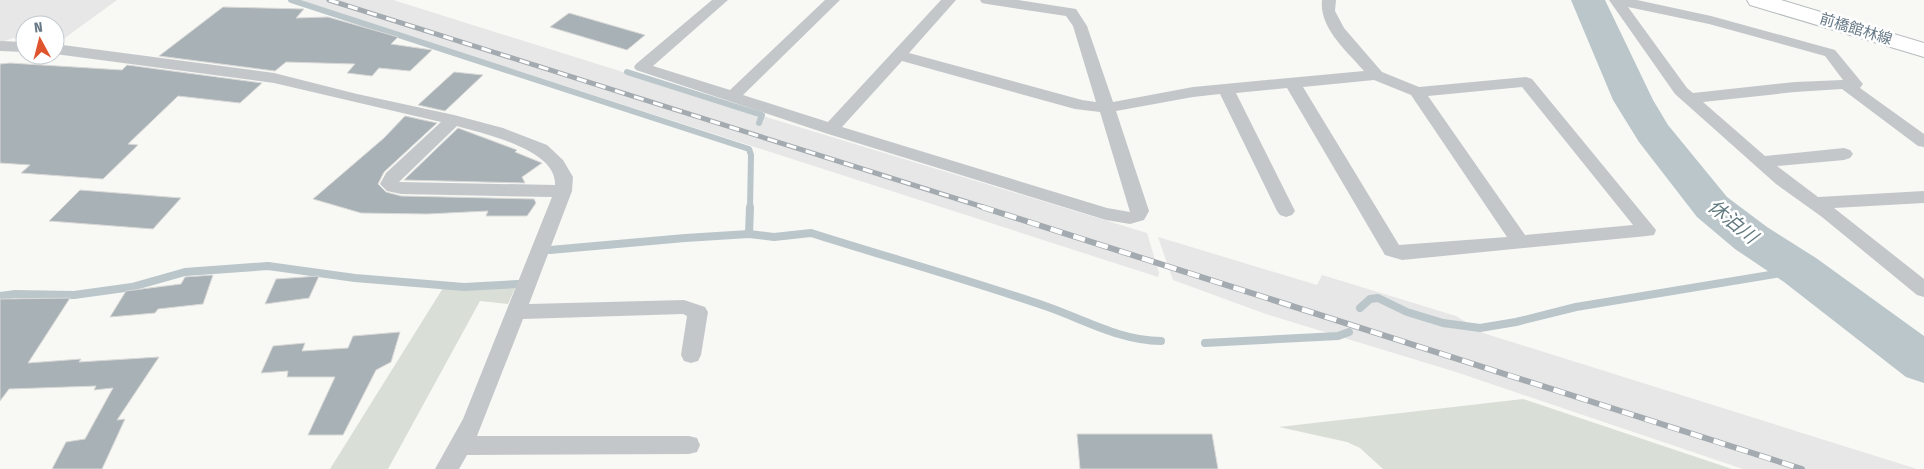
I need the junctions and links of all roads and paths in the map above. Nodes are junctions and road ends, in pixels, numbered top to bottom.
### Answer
1 (721, 0) edge
2 (833, 0) edge
3 (949, 0) edge
4 (987, 0) edge
5 (1329, 0) edge
6 (1616, 0) edge
7 (1758, 0) edge
8 (1073, 6) edge
9 (0, 46) edge
10 (15, 47) edge
11 (1924, 50) edge
12 (65, 51) edge
13 (898, 55) junction
14 (1376, 75) junction
15 (1293, 84) junction
16 (1845, 84) junction
17 (1226, 90) junction
18 (1417, 92) junction
19 (732, 96) junction
20 (1690, 98) junction
21 (1106, 108) junction
22 (454, 120) junction
23 (831, 129) junction
24 (1924, 142) edge
25 (1844, 154) dead end
26 (1762, 162) junction
27 (563, 191) junction
28 (1924, 197) edge
29 (1814, 203) junction
30 (1286, 210) dead end
31 (1521, 243) junction
32 (1924, 290) edge
33 (516, 312) junction
34 (691, 355) dead end
35 (689, 445) dead end
36 (461, 446) junction
37 (447, 469) edge

1 - 19 street
2 - 19 street
3 - 13 street
4 - 8 street
5 - 14 street
6 - 16 street
6 - 20 street
7 - 11 main road, 前橋館林線
8 - 21 street
9 - 10 street
12 - 22 street
13 - 21 street
13 - 23 street
14 - 15 street
14 - 18 street
15 - 17 street
15 - 31 street
16 - 20 street
16 - 24 street
17 - 21 street
17 - 30 street
18 - 31 street
18 - 31 street
19 - 23 street
20 - 26 street
21 - 23 street
22 - 27 street
22 - 27 street
25 - 26 street
26 - 29 street
27 - 33 street
28 - 29 street
29 - 32 street
33 - 34 street
33 - 36 street
35 - 36 street
36 - 37 street

